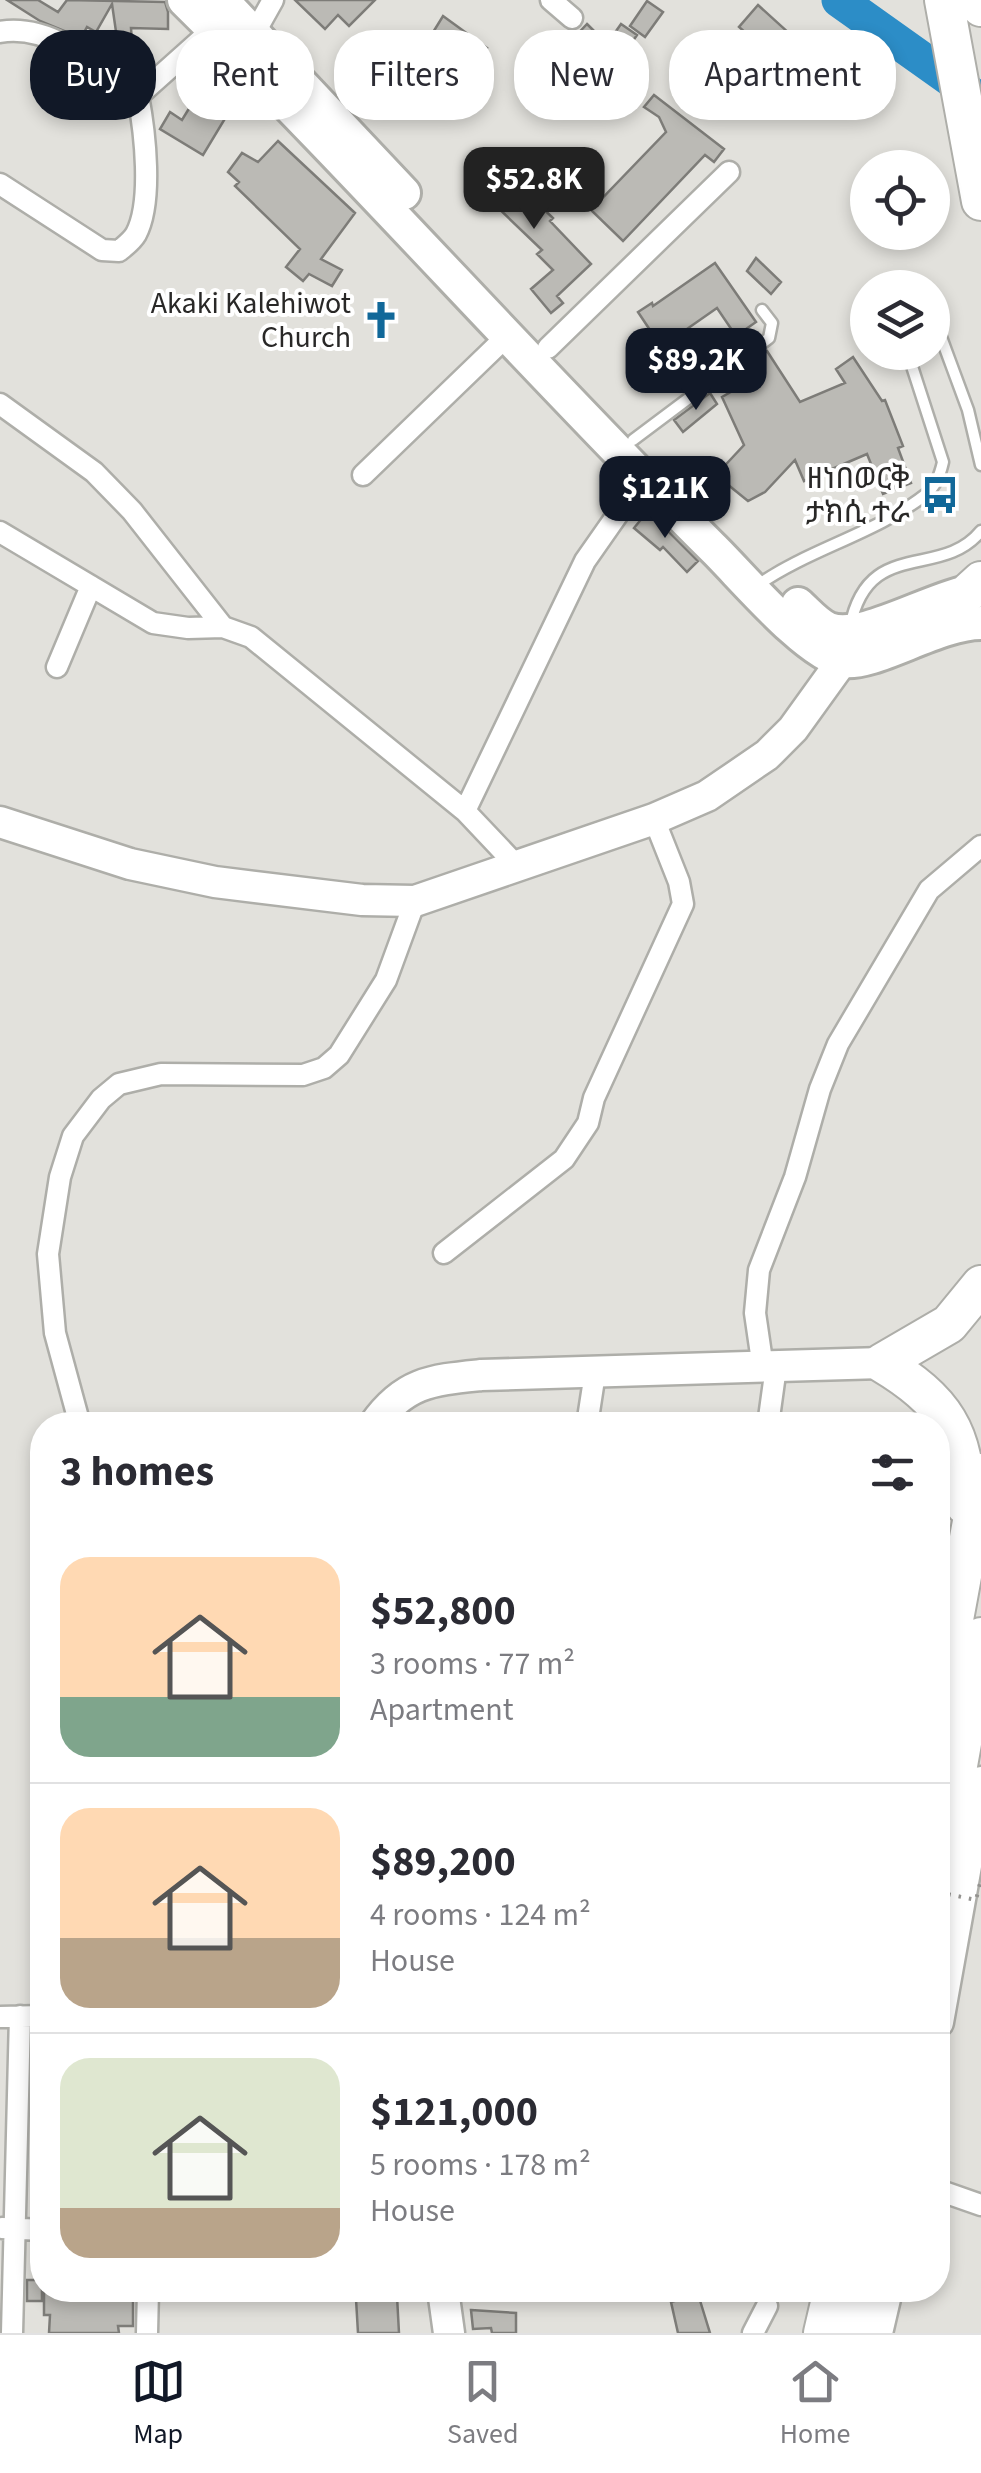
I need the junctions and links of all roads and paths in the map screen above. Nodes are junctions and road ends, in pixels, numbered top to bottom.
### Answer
1 (184, 0) edge
2 (273, 0) edge
3 (551, 0) edge
4 (946, 12) edge
5 (218, 15) edge
6 (572, 18) dead end
7 (246, 30) edge
8 (256, 30) edge
9 (0, 32) edge
10 (30, 35) edge
11 (156, 78) edge
12 (314, 98) edge
13 (143, 120) edge
14 (729, 172) dead end
15 (0, 184) edge
16 (978, 184) edge
17 (762, 310) dead end
18 (506, 336) junction
19 (548, 348) junction
20 (950, 361) edge
21 (914, 370) edge
22 (0, 404) edge
23 (634, 440) junction
24 (981, 465) edge
25 (363, 475) dead end
26 (643, 478) junction
27 (981, 531) edge
28 (0, 532) edge
29 (762, 582) junction
30 (90, 586) junction
31 (978, 596) edge
32 (223, 627) junction
33 (845, 647) junction
34 (57, 667) dead end
35 (466, 812) junction
36 (654, 819) junction
37 (0, 822) edge
38 (981, 846) edge
39 (516, 865) junction
40 (416, 901) junction
41 (444, 1253) dead end
42 (981, 1285) edge
43 (882, 1362) junction
44 (770, 1367) junction
45 (595, 1372) junction
46 (76, 1412) edge
47 (383, 1412) edge
48 (589, 1412) edge
49 (768, 1412) edge
50 (944, 1412) edge
51 (950, 1421) edge
52 (981, 1472) edge
53 (965, 1563) junction
54 (981, 1637) edge
55 (950, 1642) edge
56 (981, 1782) edge
57 (950, 1810) edge
58 (981, 1879) edge
59 (950, 1895) edge
60 (950, 1955) edge
61 (10, 2016) edge
62 (950, 2194) edge
63 (981, 2205) edge
64 (7, 2228) edge
65 (147, 2302) edge
66 (445, 2302) edge
67 (830, 2302) edge
68 (859, 2302) edge
69 (884, 2302) edge
70 (767, 2306) dead end
71 (12, 2333) edge
72 (146, 2333) edge
73 (450, 2333) edge
74 (754, 2333) edge
75 (823, 2333) edge
76 (852, 2333) edge
77 (877, 2333) edge

1 - 5 main road
2 - 8 street
3 - 6 street
4 - 16 highway
5 - 7 main road
5 - 11 street
5 - 18 main road
9 - 10 street
12 - 19 main road
13 - 15 street
14 - 19 street
17 - 23 lane
18 - 25 street
18 - 26 main road
19 - 23 main road
20 - 24 lane
21 - 29 lane
22 - 32 street
23 - 29 main road
26 - 29 main road
26 - 35 street
27 - 33 lane
28 - 30 street
29 - 33 main road
30 - 32 street
30 - 34 street
31 - 33 main road
32 - 35 street
33 - 36 street
35 - 39 street
36 - 39 street
36 - 41 street
37 - 40 street
38 - 44 street
39 - 40 street
40 - 46 street
42 - 43 highway
43 - 44 street
43 - 50 highway
44 - 45 street
44 - 49 street
45 - 47 street
45 - 48 street
51 - 53 highway
52 - 53 highway
53 - 55 highway
54 - 57 highway
56 - 60 street
58 - 59 path, bridge
61 - 64 street
62 - 63 street
64 - 71 street
65 - 72 street
66 - 73 street
67 - 75 highway
68 - 76 highway
69 - 77 street
70 - 74 street

